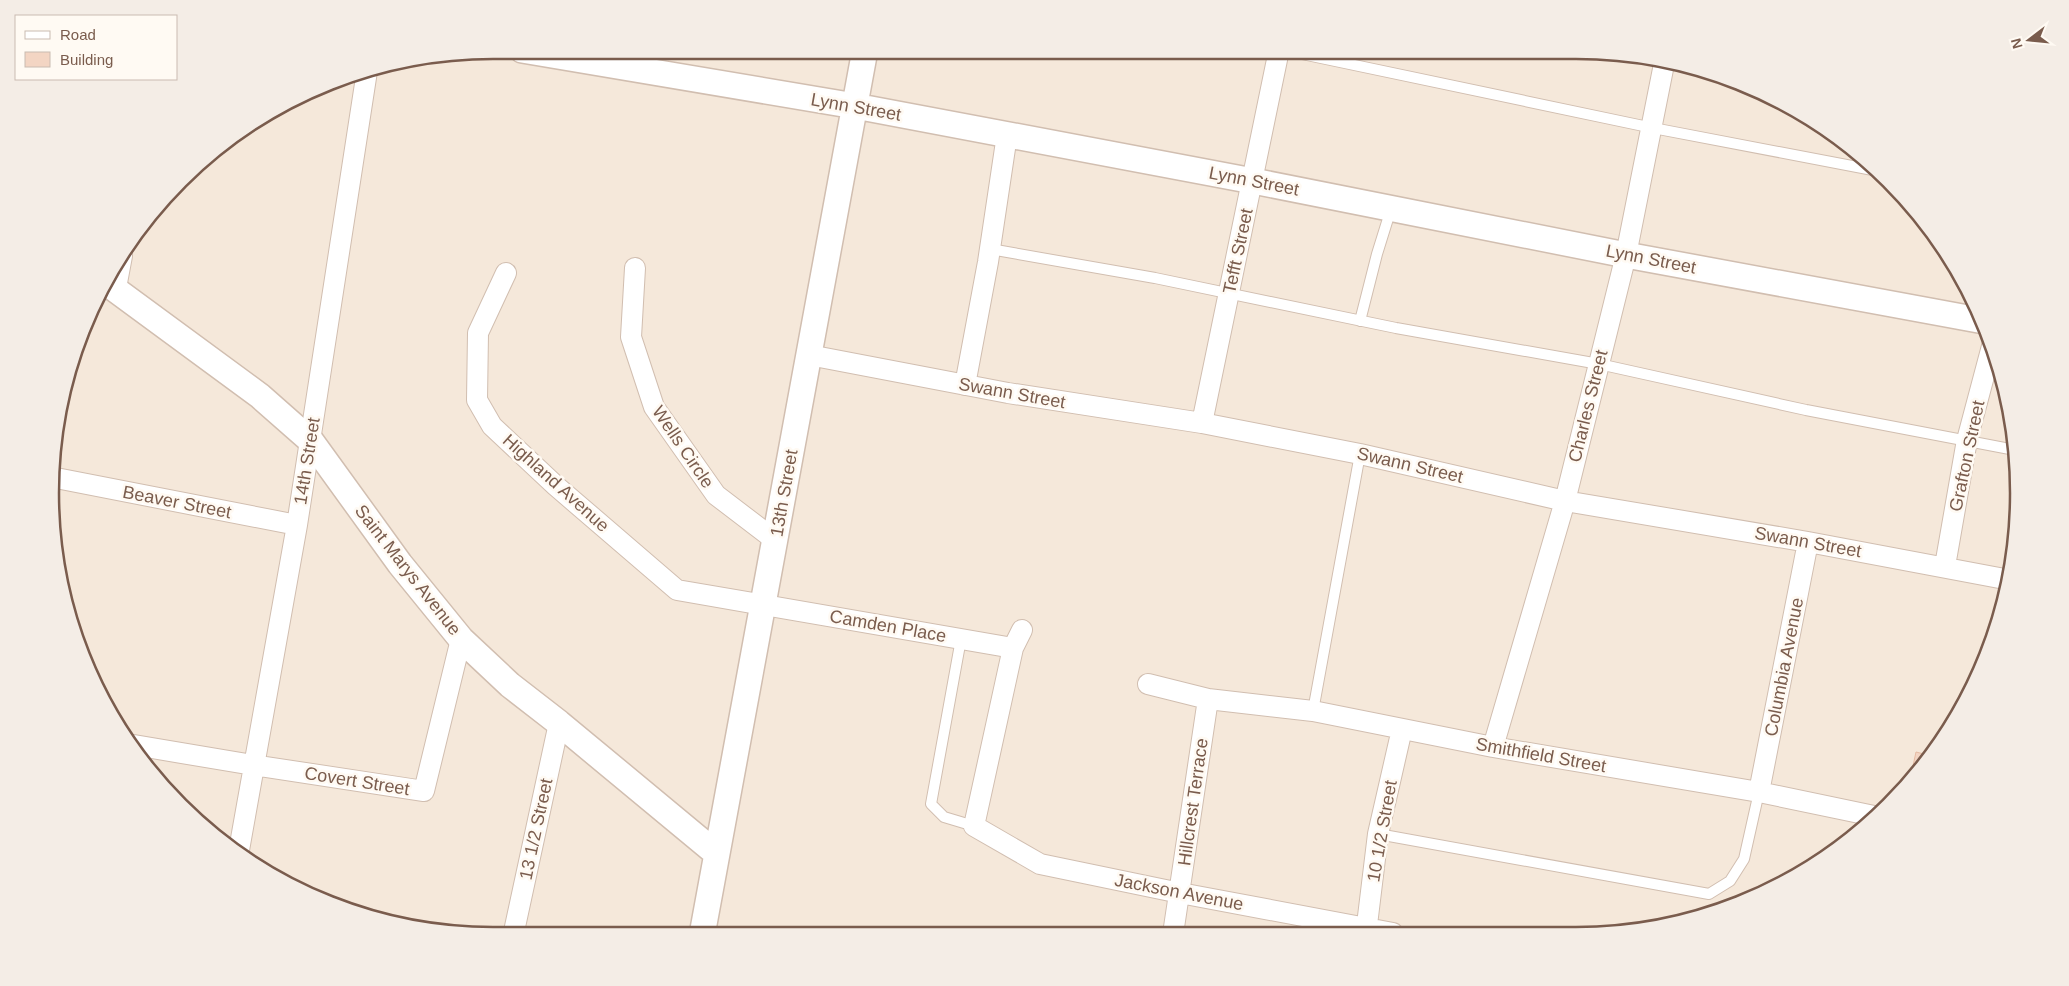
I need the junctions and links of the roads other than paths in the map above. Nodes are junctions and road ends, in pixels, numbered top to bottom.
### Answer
1 (576, 59) edge
2 (863, 59) edge
3 (1277, 59) edge
4 (1326, 59) edge
5 (1663, 68) edge
6 (366, 78) edge
7 (855, 106) junction
8 (1653, 128) junction
9 (1007, 135) junction
10 (1863, 168) edge
11 (1253, 181) junction
12 (1392, 208) junction
13 (990, 249) junction
14 (1626, 255) junction
15 (635, 268) dead end
16 (506, 273) dead end
17 (112, 286) edge
18 (1229, 294) junction
19 (1973, 318) edge
20 (1360, 321) junction
21 (809, 355) junction
22 (1989, 359) edge
23 (1599, 364) junction
24 (965, 385) junction
25 (1202, 423) junction
26 (1968, 440) junction
27 (311, 441) junction
28 (2008, 448) edge
29 (1360, 454) junction
30 (60, 479) edge
31 (1565, 501) junction
32 (297, 525) junction
33 (775, 540) junction
34 (1808, 542) junction
35 (1945, 566) junction
36 (2002, 578) edge
37 (763, 603) junction
38 (1022, 630) dead end
39 (461, 639) junction
40 (962, 639) junction
41 (1013, 648) junction
42 (1148, 684) dead end
43 (1208, 699) junction
44 (1313, 711) junction
45 (559, 723) junction
46 (1402, 729) junction
47 (140, 746) edge
48 (1493, 747) junction
49 (253, 766) junction
50 (1759, 792) junction
51 (1867, 815) edge
52 (974, 826) junction
53 (1378, 834) junction
54 (240, 845) edge
55 (717, 854) junction
56 (1180, 893) junction
57 (515, 927) edge
58 (703, 927) edge
59 (1174, 927) edge
60 (1346, 927) edge
61 (1366, 927) edge

1 - 7 street, Lynn Street
2 - 7 street, 13th Street
3 - 11 street, Tefft Street
4 - 8 lane
5 - 8 street, Charles Street
6 - 27 street, 14th Street
7 - 9 street, Lynn Street
7 - 21 street, 13th Street
8 - 10 lane
8 - 14 street, Charles Street
9 - 11 street, Lynn Street
9 - 13 street
11 - 12 street, Lynn Street
11 - 18 street, Tefft Street
12 - 14 street, Lynn Street
12 - 20 lane
13 - 18 lane
13 - 24 street
14 - 19 street, Lynn Street
14 - 23 street, Charles Street
15 - 33 street, Wells Circle
16 - 37 street, Highland Avenue
17 - 27 street, Saint Marys Avenue
18 - 20 lane
18 - 25 street, Tefft Street
20 - 23 lane
21 - 24 street, Swann Street
21 - 33 street, 13th Street
22 - 26 street, Grafton Street
23 - 26 lane
23 - 31 street, Charles Street
24 - 25 street, Swann Street
25 - 29 street, Swann Street
26 - 28 lane
26 - 35 street, Grafton Street
27 - 32 street, 14th Street
27 - 39 street, Saint Marys Avenue
29 - 31 street, Swann Street
29 - 44 lane
30 - 32 street, Beaver Street
31 - 34 street, Swann Street
31 - 48 street, Charles Street
32 - 49 street, 14th Street
33 - 37 street, 13th Street
34 - 35 street, Swann Street
34 - 50 street, Columbia Avenue
35 - 36 street, Swann Street
37 - 40 street, Camden Place
37 - 55 street, 13th Street
38 - 41 street
39 - 45 street, Saint Marys Avenue
39 - 49 street, Covert Street
40 - 41 street, Camden Place
40 - 52 lane
41 - 52 street
42 - 43 street, Smithfield Street
43 - 44 street, Smithfield Street
43 - 56 street, Hillcrest Terrace
44 - 46 street, Smithfield Street
45 - 55 street, Saint Marys Avenue
45 - 57 street, 13 1/2 Street
46 - 48 street, Smithfield Street
46 - 53 street, 10 1/2 Street
47 - 49 street, Covert Street
48 - 50 street, Smithfield Street
49 - 54 street, 14th Street
50 - 51 street, Smithfield Street
50 - 53 lane
52 - 56 street, Jackson Avenue
53 - 61 street, 10 1/2 Street
55 - 58 street, 13th Street
56 - 59 street, Hillcrest Terrace
56 - 60 street, Jackson Avenue

